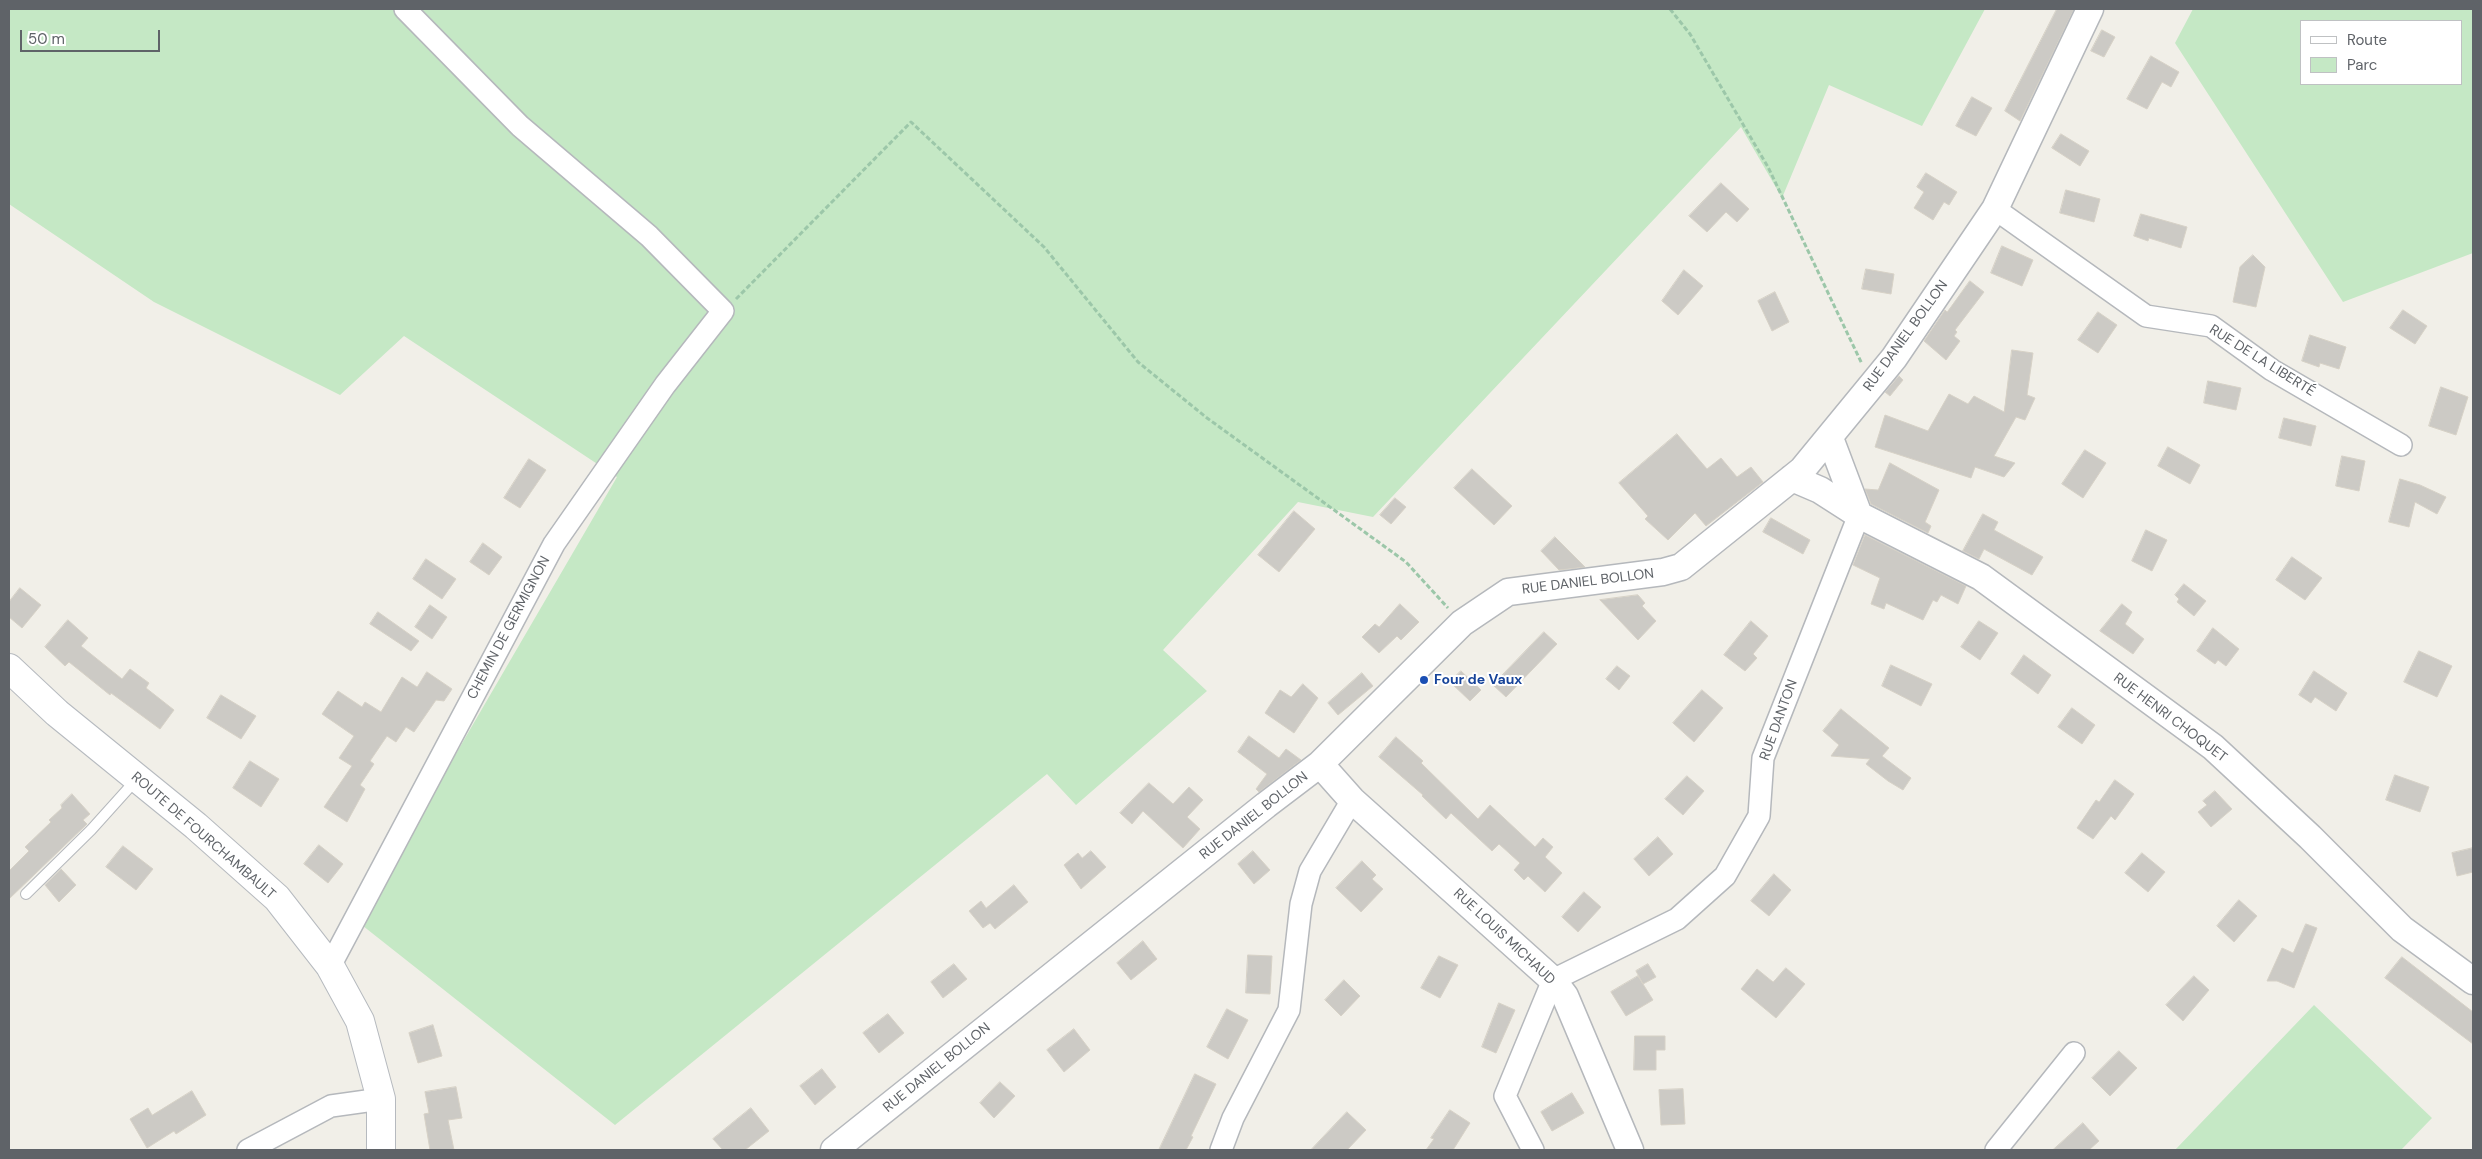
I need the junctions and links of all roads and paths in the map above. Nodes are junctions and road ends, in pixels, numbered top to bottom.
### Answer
1 (405, 9) edge
2 (1670, 9) edge
3 (2090, 9) edge
4 (1995, 209) junction
5 (723, 311) junction
6 (1872, 385) junction
7 (1830, 438) junction
8 (2401, 445) dead end
9 (1792, 478) junction
10 (1859, 515) junction
11 (1462, 623) junction
12 (9, 668) edge
13 (1320, 764) junction
14 (138, 778) junction
15 (1352, 800) junction
16 (26, 894) dead end
17 (330, 966) junction
18 (2471, 973) edge
19 (1553, 980) junction
20 (2074, 1053) dead end
21 (381, 1099) junction
22 (248, 1150) edge
23 (381, 1150) edge
24 (834, 1150) edge
25 (1221, 1150) edge
26 (1533, 1150) edge
27 (1630, 1150) edge
28 (1996, 1150) edge

1 - 5 street
2 - 6 path
3 - 4 street, RUE DANIEL BOLLON
4 - 6 street, RUE DANIEL BOLLON
4 - 8 street, RUE DE LA LIBERTÉ
5 - 11 path
5 - 17 street, CHEMIN DE GERMIGNON
6 - 7 street, RUE DANIEL BOLLON
7 - 9 street, RUE DANIEL BOLLON
7 - 10 street
9 - 10 street, RUE HENRI CHOQUET
9 - 11 street, RUE DANIEL BOLLON
10 - 18 street, RUE HENRI CHOQUET
10 - 19 street, RUE DANTON
11 - 13 street, RUE DANIEL BOLLON
12 - 14 main road, ROUTE DE FOURCHAMBAULT
13 - 15 street, RUE LOUIS MICHAUD
13 - 24 street, RUE DANIEL BOLLON
14 - 16 lane
14 - 17 main road, ROUTE DE FOURCHAMBAULT
15 - 19 street, RUE LOUIS MICHAUD
15 - 25 street
17 - 21 main road, ROUTE DE FOURCHAMBAULT
19 - 26 street
19 - 27 street, RUE LOUIS MICHAUD
20 - 28 street
21 - 22 street
21 - 23 main road, ROUTE DE FOURCHAMBAULT

